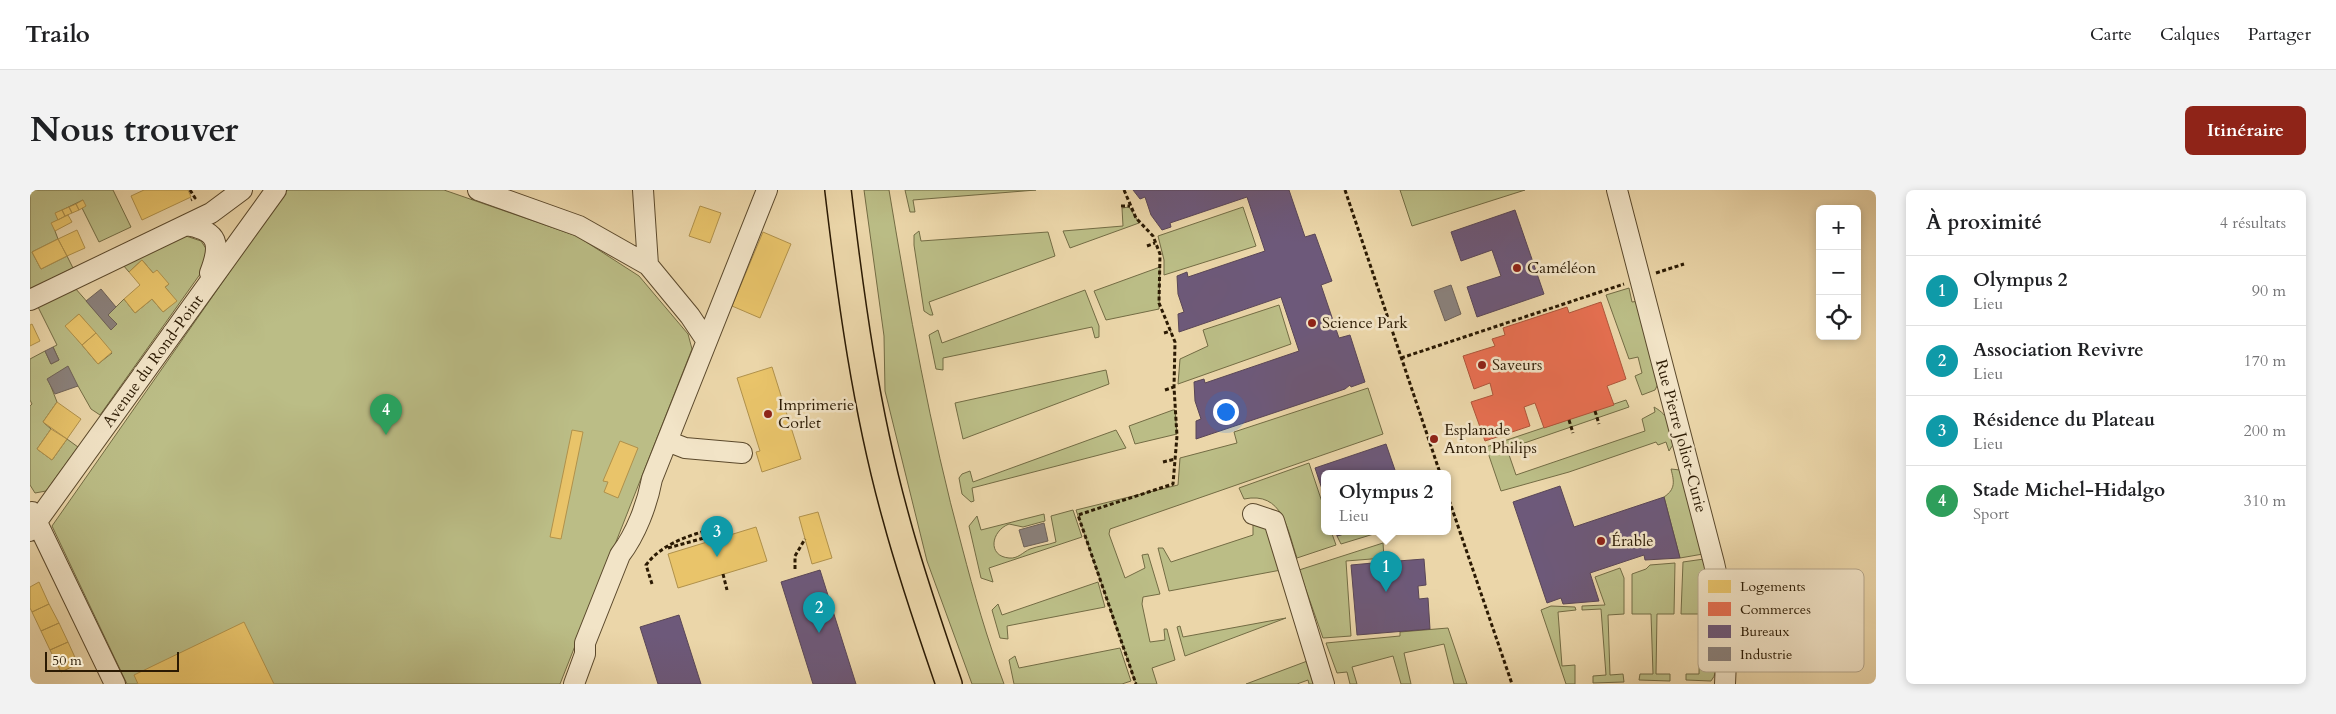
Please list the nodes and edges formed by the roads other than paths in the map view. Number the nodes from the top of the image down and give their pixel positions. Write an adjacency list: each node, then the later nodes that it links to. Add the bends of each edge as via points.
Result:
1 (242, 190): 8 (street, via 211,213)
2 (276, 190): 10 (street, Avenue du Rond-Point)
3 (478, 190): 9 (street, via 579,226)
4 (643, 190): 9 (street)
5 (767, 190): 12 (street)
6 (838, 190): 20 (main road, via 854,316 881,454 896,518)
7 (1617, 190): 17 (street, Rue Pierre Joliot-Curie)
8 (186, 225): 10 (street, via 207,230 213,236 217,254); 11 (street)
9 (648, 265): 12 (street)
10 (207, 285): 16 (street, Avenue du Rond-Point)
11 (30, 300)
12 (709, 334): 13 (street)
13 (667, 441): 14 (street, via 685,448); 19 (street, via 629,543 620,555 585,643 585,654)
14 (742, 453)
15 (1253, 514): 21 (street, via 1274,521)
16 (32, 520): 18 (street)
17 (1715, 569)
18 (115, 684)
19 (574, 684)
20 (950, 684)
21 (1324, 684)

